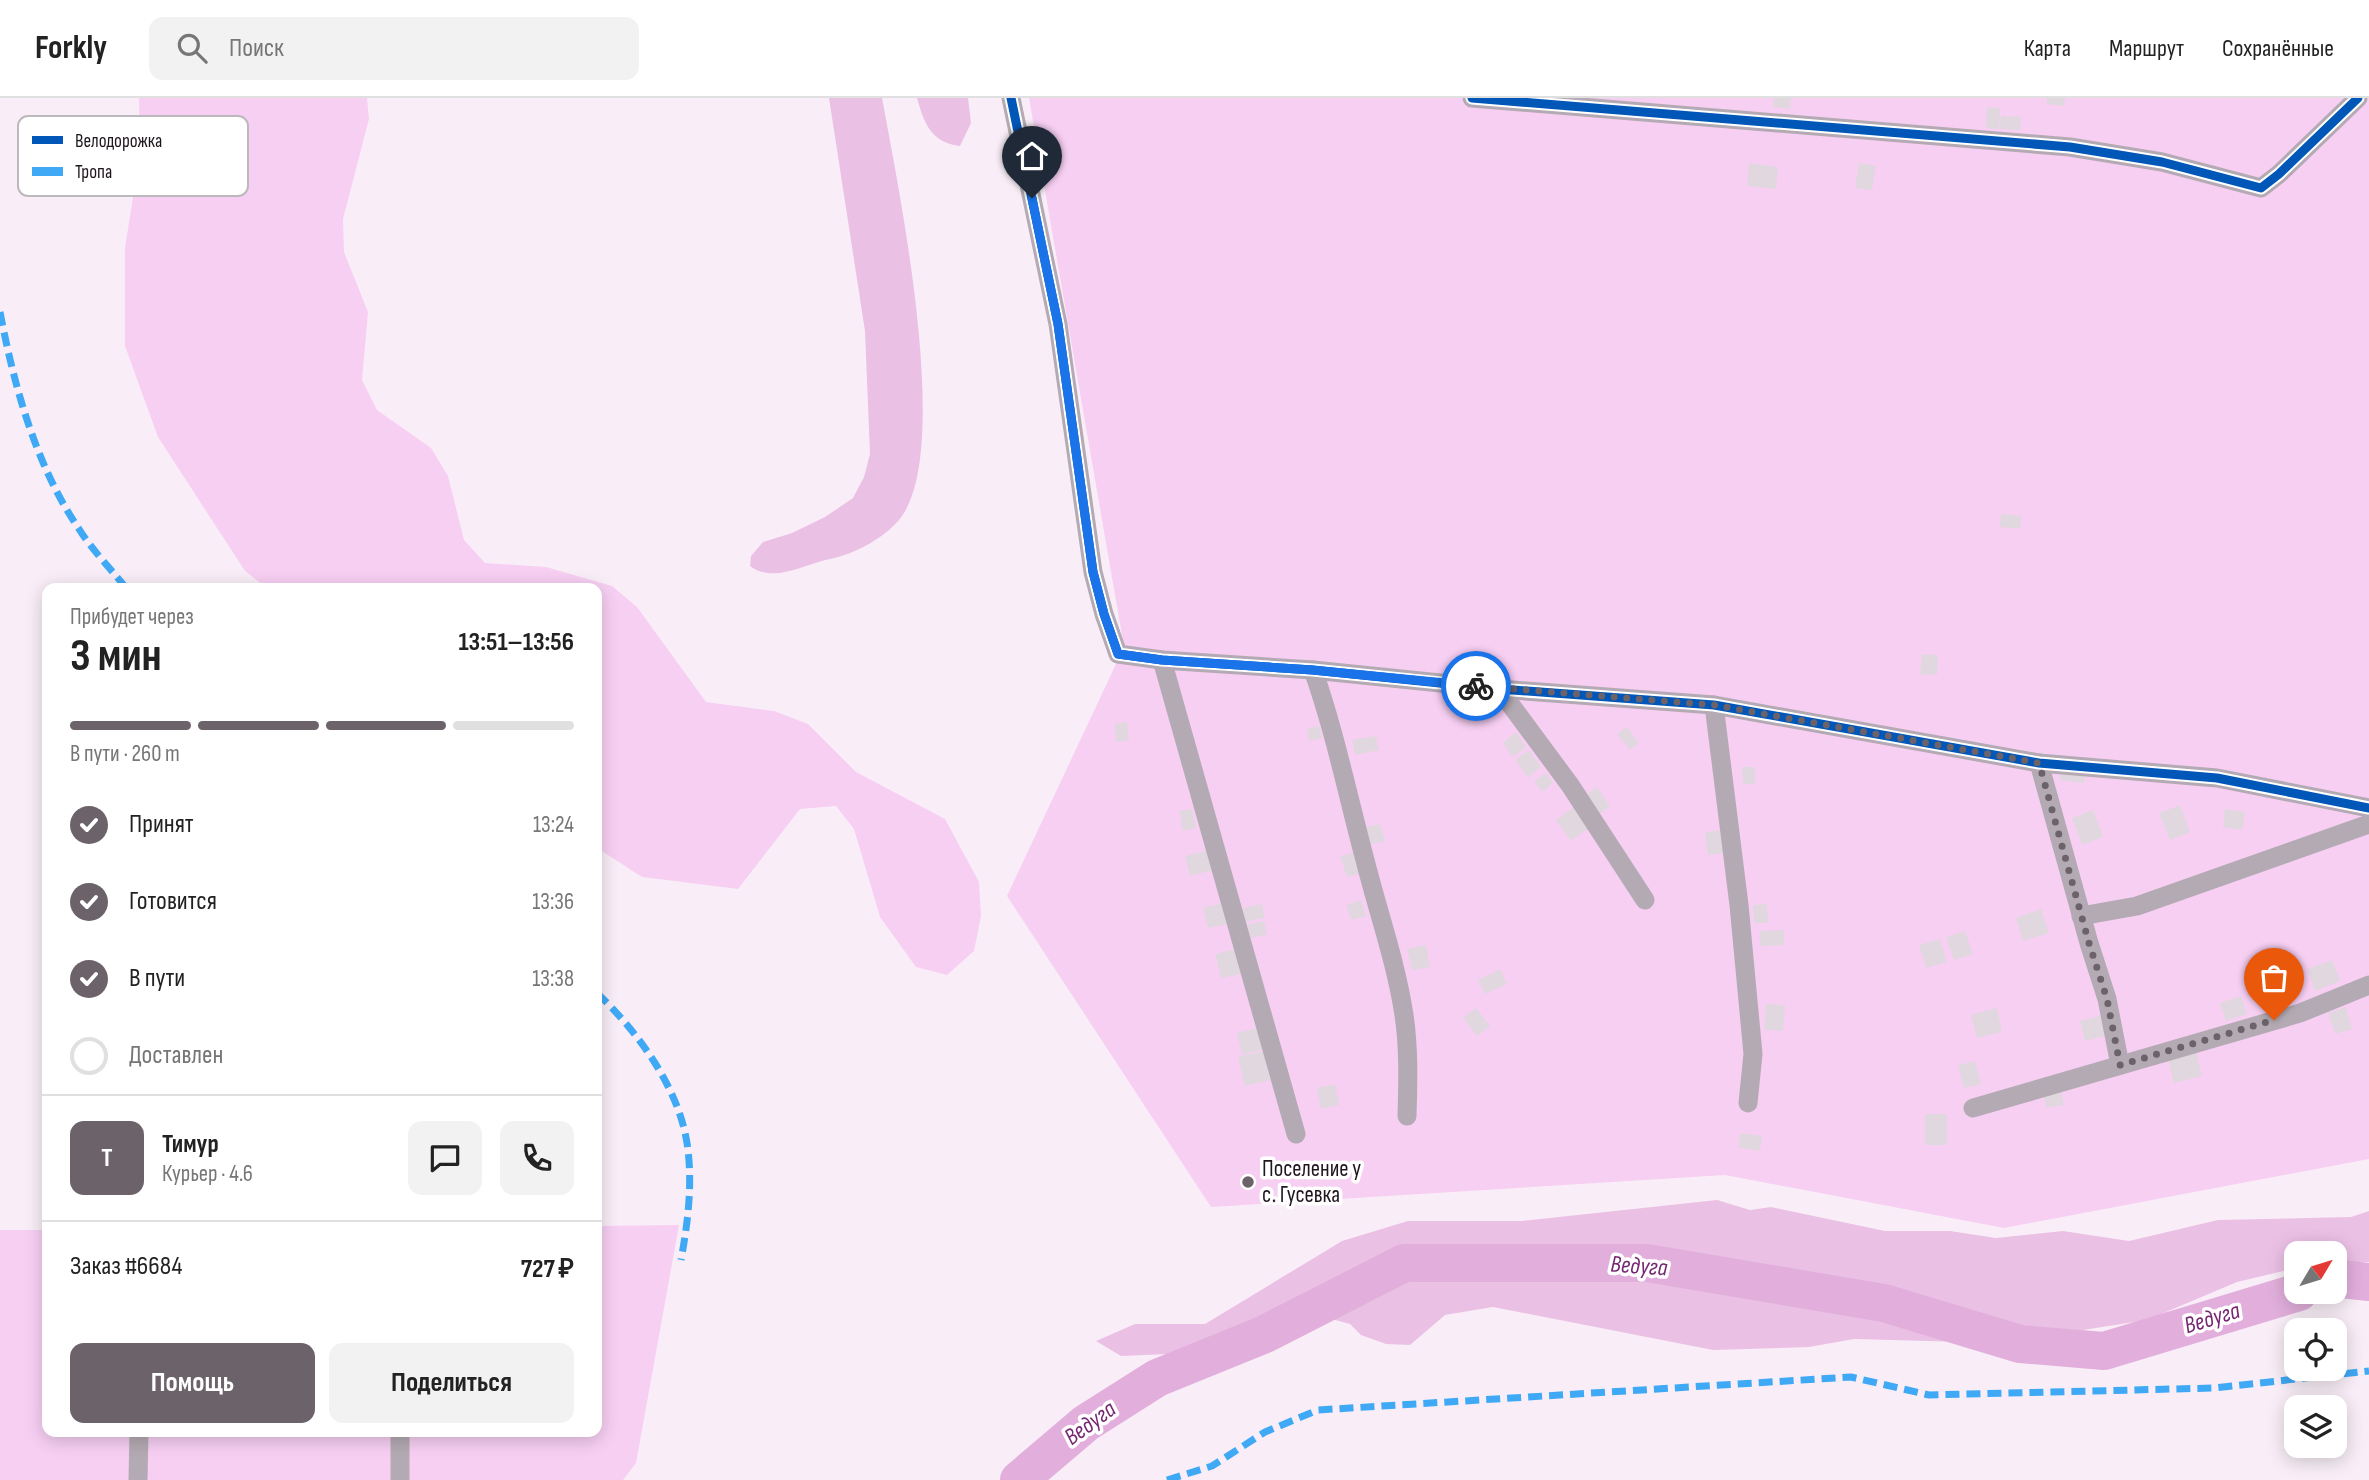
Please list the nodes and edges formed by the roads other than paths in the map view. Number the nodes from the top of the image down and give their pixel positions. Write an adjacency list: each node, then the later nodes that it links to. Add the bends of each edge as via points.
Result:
1 (1011, 98): 4 (street, via 1058,324 1093,572 1104,614 1118,654)
2 (1472, 98): 3 (street, via 2070,147 2162,162 2261,188)
3 (2358, 98)
4 (1162, 660): 5 (street); 18 (street)
5 (1312, 670): 6 (street); 17 (street, via 1327,712 1405,1016)
6 (1499, 689): 7 (street); 11 (street, via 1570,785)
7 (1714, 705): 8 (street); 15 (street, via 1753,1054)
8 (2039, 763): 9 (street, via 2217,778); 12 (street)
9 (2369, 808)
10 (2369, 824): 12 (street, via 2137,906)
11 (1645, 900)
12 (2081, 916): 14 (street, via 2107,999)
13 (2369, 985): 14 (street, via 2300,1013)
14 (2120, 1065): 16 (street)
15 (1748, 1103)
16 (1973, 1108)
17 (1407, 1116)
18 (1296, 1134)
19 (139, 1437): 21 (street)
20 (400, 1437): 22 (street)
21 (138, 1480)
22 (400, 1480)

